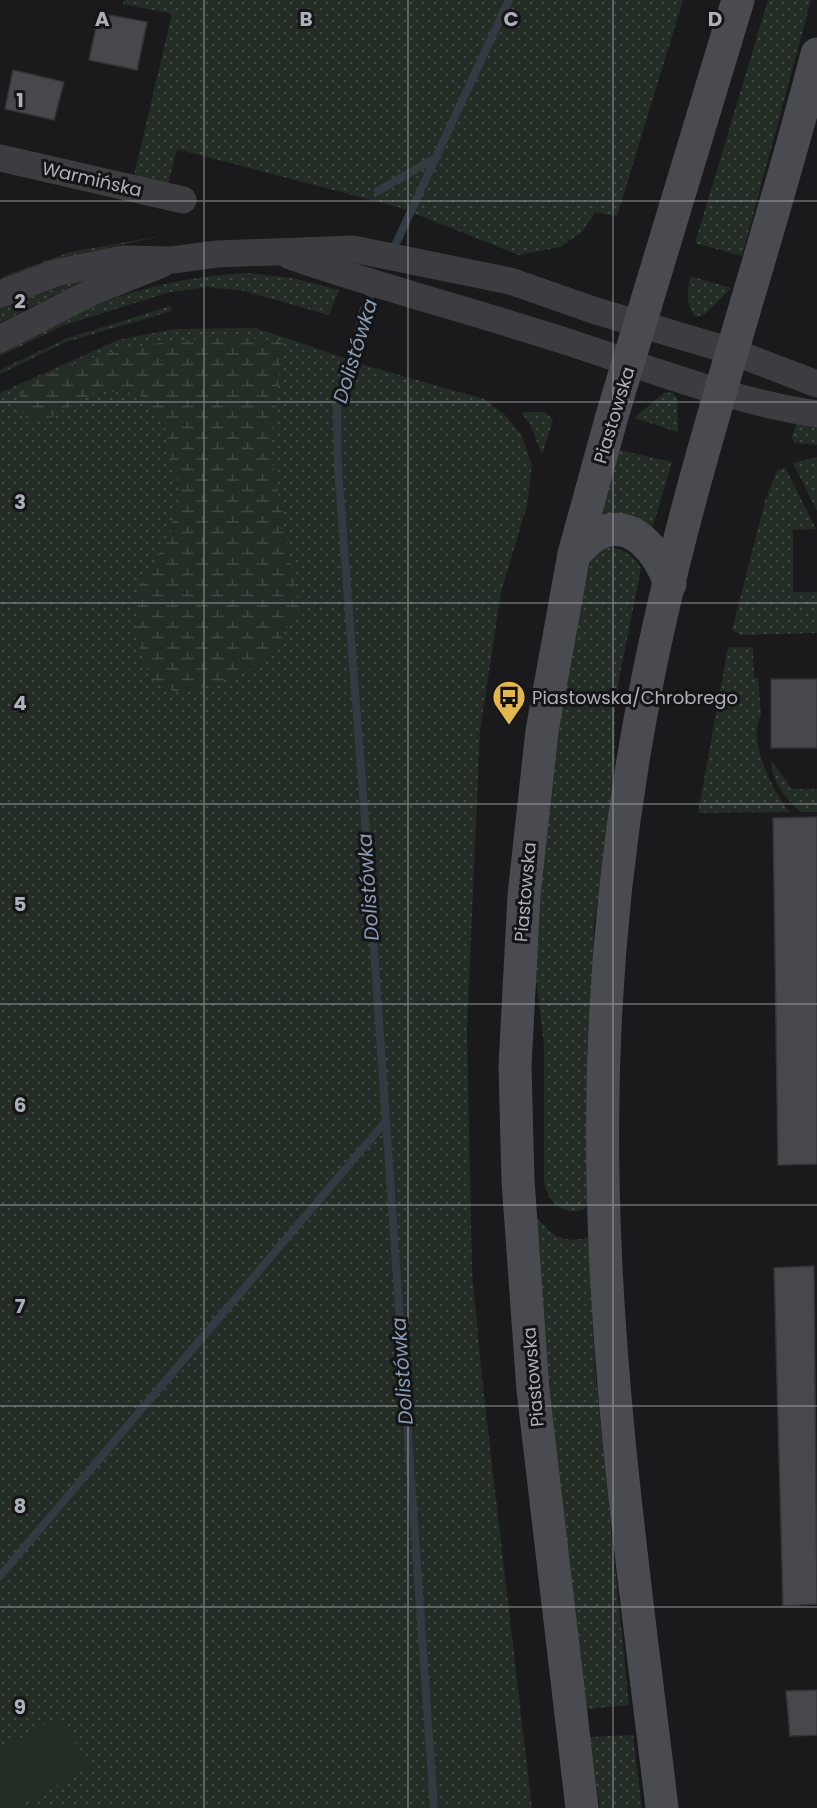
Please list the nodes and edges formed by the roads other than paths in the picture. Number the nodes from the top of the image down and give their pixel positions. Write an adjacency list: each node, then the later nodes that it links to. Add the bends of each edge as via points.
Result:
1 (738, 0): 8 (main road, Piastowska)
2 (817, 54): 10 (main road)
3 (0, 158): 4 (street, Warmińska)
4 (183, 200)
5 (281, 253): 6 (street, via 217,254); 8 (street, via 353,249 510,281); 11 (street)
6 (172, 260): 7 (street, via 123,259 91,264); 9 (street, via 92,292)
7 (0, 294)
8 (641, 323): 10 (street); 11 (main road, Piastowska)
9 (0, 339)
10 (732, 351): 12 (street); 13 (main road)
11 (630, 362): 13 (street); 15 (main road, Piastowska)
12 (817, 384)
13 (720, 394): 14 (street); 16 (main road)
14 (817, 414)
15 (574, 554): 16 (main road, via 596,535 615,530 636,535 650,545); 17 (main road, Piastowska, via 554,652 535,782 519,965 515,1066 518,1181 533,1390)
16 (670, 584): 18 (main road, via 640,719 623,835 606,994 602,1170 613,1368)
17 (582, 1808)
18 (662, 1808)

